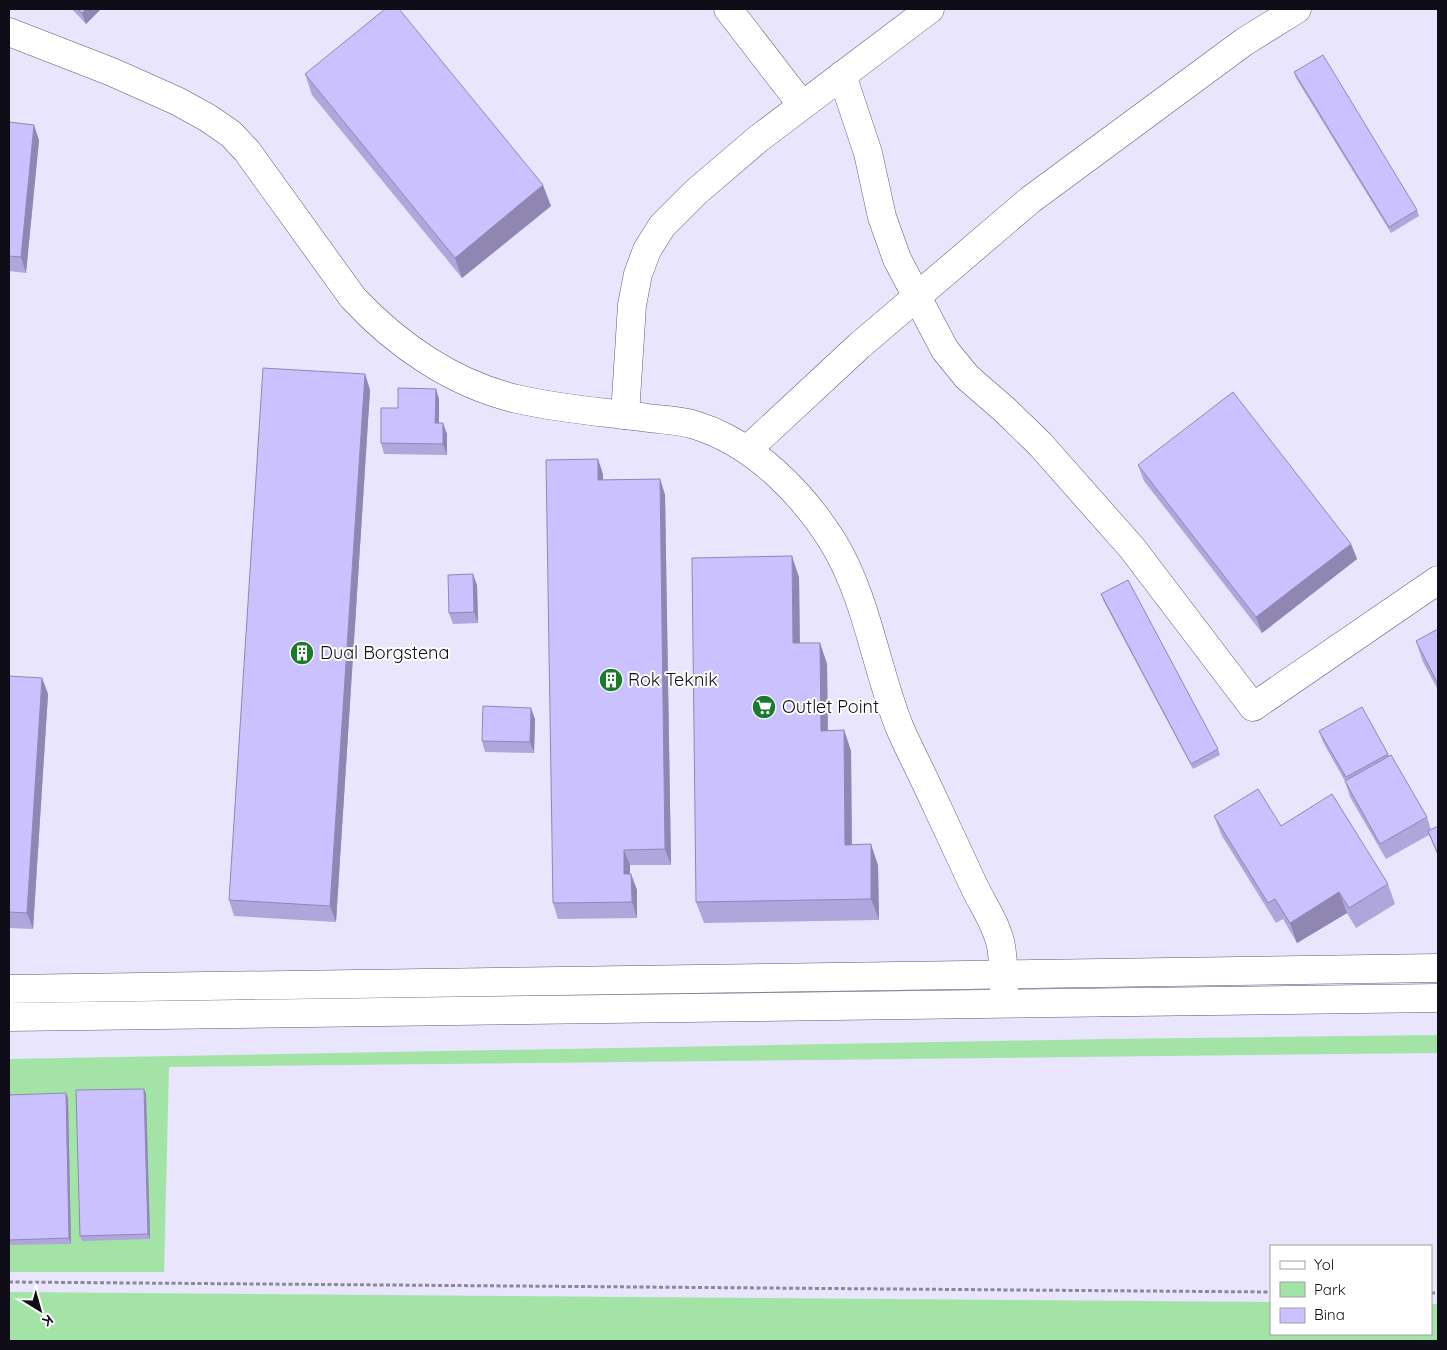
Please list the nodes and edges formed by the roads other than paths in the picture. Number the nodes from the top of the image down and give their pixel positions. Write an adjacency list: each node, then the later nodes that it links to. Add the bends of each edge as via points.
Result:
1 (728, 9): 6 (street)
2 (930, 9): 5 (street)
3 (1297, 9): 7 (street, via 1244,42 1030,200)
4 (9, 32): 8 (street, via 112,72 208,118 231,134 353,298 396,338 443,370 515,399)
5 (842, 75): 6 (street); 7 (street, via 868,153 882,218 897,258)
6 (802, 105): 8 (street, via 696,192 662,226 647,250 632,305)
7 (917, 296): 9 (street); 10 (street, via 946,350 967,377 1040,444 1132,548 1253,707)
8 (625, 415): 9 (street, via 693,424)
9 (747, 450): 12 (street, via 760,458 812,513 833,542 852,579 899,725 994,925 1001,945)
10 (1438, 580)
11 (1438, 968): 12 (street)
12 (1004, 975): 13 (street); 15 (street)
13 (9, 989)
14 (1438, 998): 15 (street)
15 (1004, 1003): 16 (street)
16 (9, 1017)

